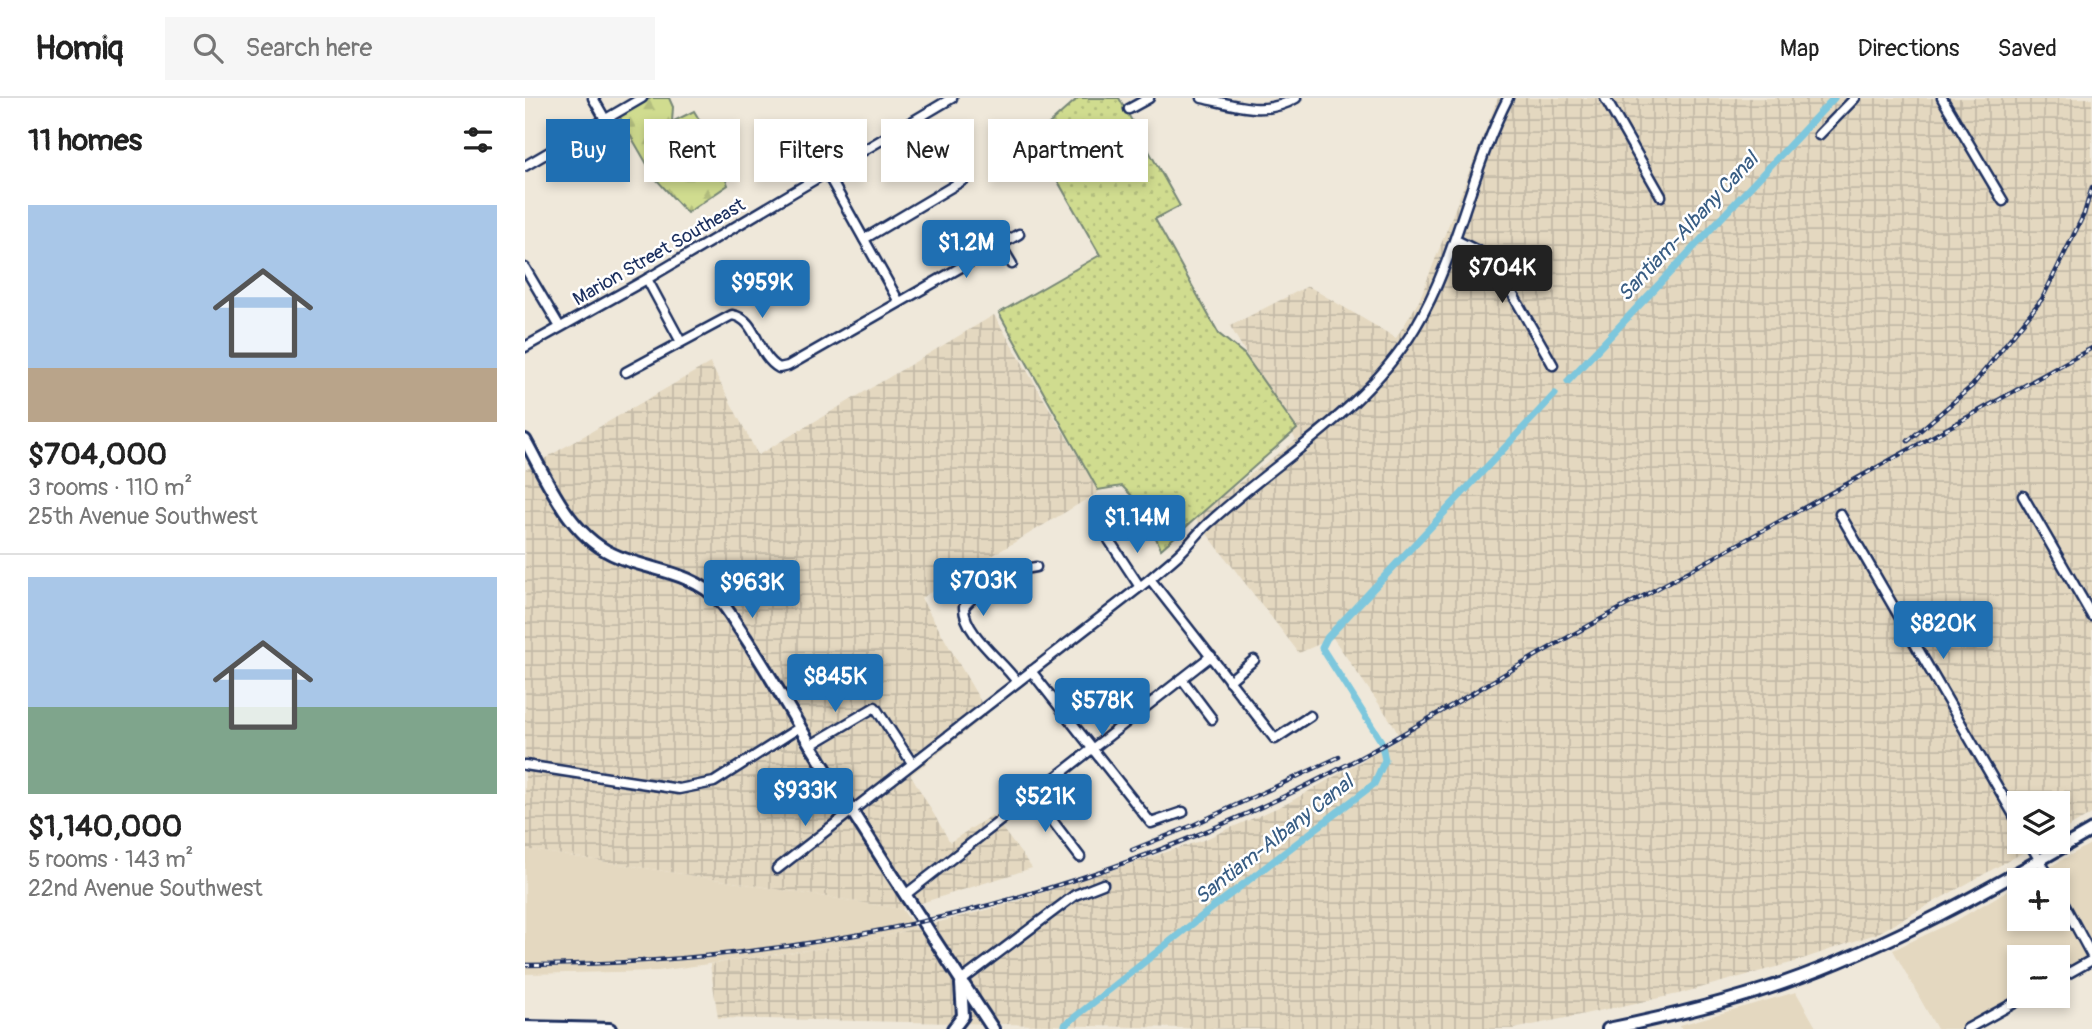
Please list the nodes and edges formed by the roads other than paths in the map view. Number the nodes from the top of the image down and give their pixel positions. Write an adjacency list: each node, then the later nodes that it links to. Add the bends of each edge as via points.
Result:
1 (593, 98): 12 (street)
2 (642, 98): 12 (street)
3 (953, 98): 14 (street, Marion Street Southeast)
4 (1149, 98): 11 (street)
5 (1202, 98): 6 (street, via 1257,110 1273,109)
6 (1296, 98)
7 (1507, 98): 24 (street)
8 (1605, 98): 20 (street)
9 (1855, 98): 13 (street)
10 (1942, 98): 21 (street)
11 (1129, 109)
12 (605, 119)
13 (1819, 135)
14 (867, 149)
15 (546, 154): 16 (street)
16 (525, 166)
17 (812, 182): 28 (street, Marion Street Southeast)
18 (832, 182): 23 (street)
19 (960, 182): 23 (street)
20 (1661, 197)
21 (2003, 201)
22 (1019, 234): 25 (street)
23 (865, 239): 29 (street)
24 (1456, 240): 33 (street, via 1482,253 1500,272); 40 (street, via 1414,330 1382,373 1351,407 1211,521)
25 (1000, 244): 26 (street); 29 (street)
26 (1013, 264)
27 (525, 268): 30 (street)
28 (646, 279): 30 (street, Marion Street Southeast); 31 (street)
29 (899, 302): 31 (street, via 779,369 768,362 741,317 732,315)
30 (560, 327): 32 (street, Marion Street Southeast)
31 (681, 342): 34 (street)
32 (525, 347)
33 (1553, 365)
34 (626, 372)
35 (525, 440): 51 (main road, via 568,515 596,544 619,557 701,584 721,601)
36 (2023, 496): 42 (street)
37 (1840, 513): 57 (street)
38 (1109, 540): 41 (street)
39 (1036, 567): 48 (street, via 1020,571 964,607 978,638)
40 (1150, 579): 41 (street); 43 (street)
41 (1140, 587): 45 (street)
42 (2092, 616)
43 (1211, 656): 46 (street); 47 (street)
44 (1254, 660): 47 (street)
45 (1031, 671): 48 (street); 53 (street)
46 (1182, 679): 50 (street); 53 (street)
47 (1229, 681): 49 (street, via 1275,739)
48 (1017, 682): 54 (street)
49 (1310, 716)
50 (1212, 719)
51 (800, 727): 52 (main road); 55 (street, via 714,782 679,789)
52 (811, 745): 54 (street, via 874,707); 58 (main road)
53 (1092, 748): 56 (street); 59 (street, via 1151,823)
54 (912, 763): 58 (street)
55 (525, 765)
56 (1032, 794): 62 (street); 67 (street)
57 (2007, 803)
58 (852, 809): 65 (street); 67 (main road)
59 (1183, 812)
60 (2092, 830): 63 (main road)
61 (2036, 854): 63 (street)
62 (1080, 857)
63 (2040, 861): 64 (street); 73 (main road, via 1923,924 1837,962)
64 (2044, 868)
65 (777, 869)
66 (1103, 884): 71 (street, via 1075,895)
67 (905, 895): 71 (main road)
68 (2070, 916): 69 (street)
69 (2092, 958): 70 (street)
70 (2070, 972)
71 (961, 981): 77 (main road, via 963,1016); 78 (main road)
72 (2007, 1007): 80 (street)
73 (1656, 1024): 79 (main road)
74 (525, 1027): 75 (main road)
75 (570, 1028): 76 (main road)
76 (610, 1029)
77 (953, 1029)
78 (993, 1029)
79 (1608, 1029)
80 (1967, 1029)

